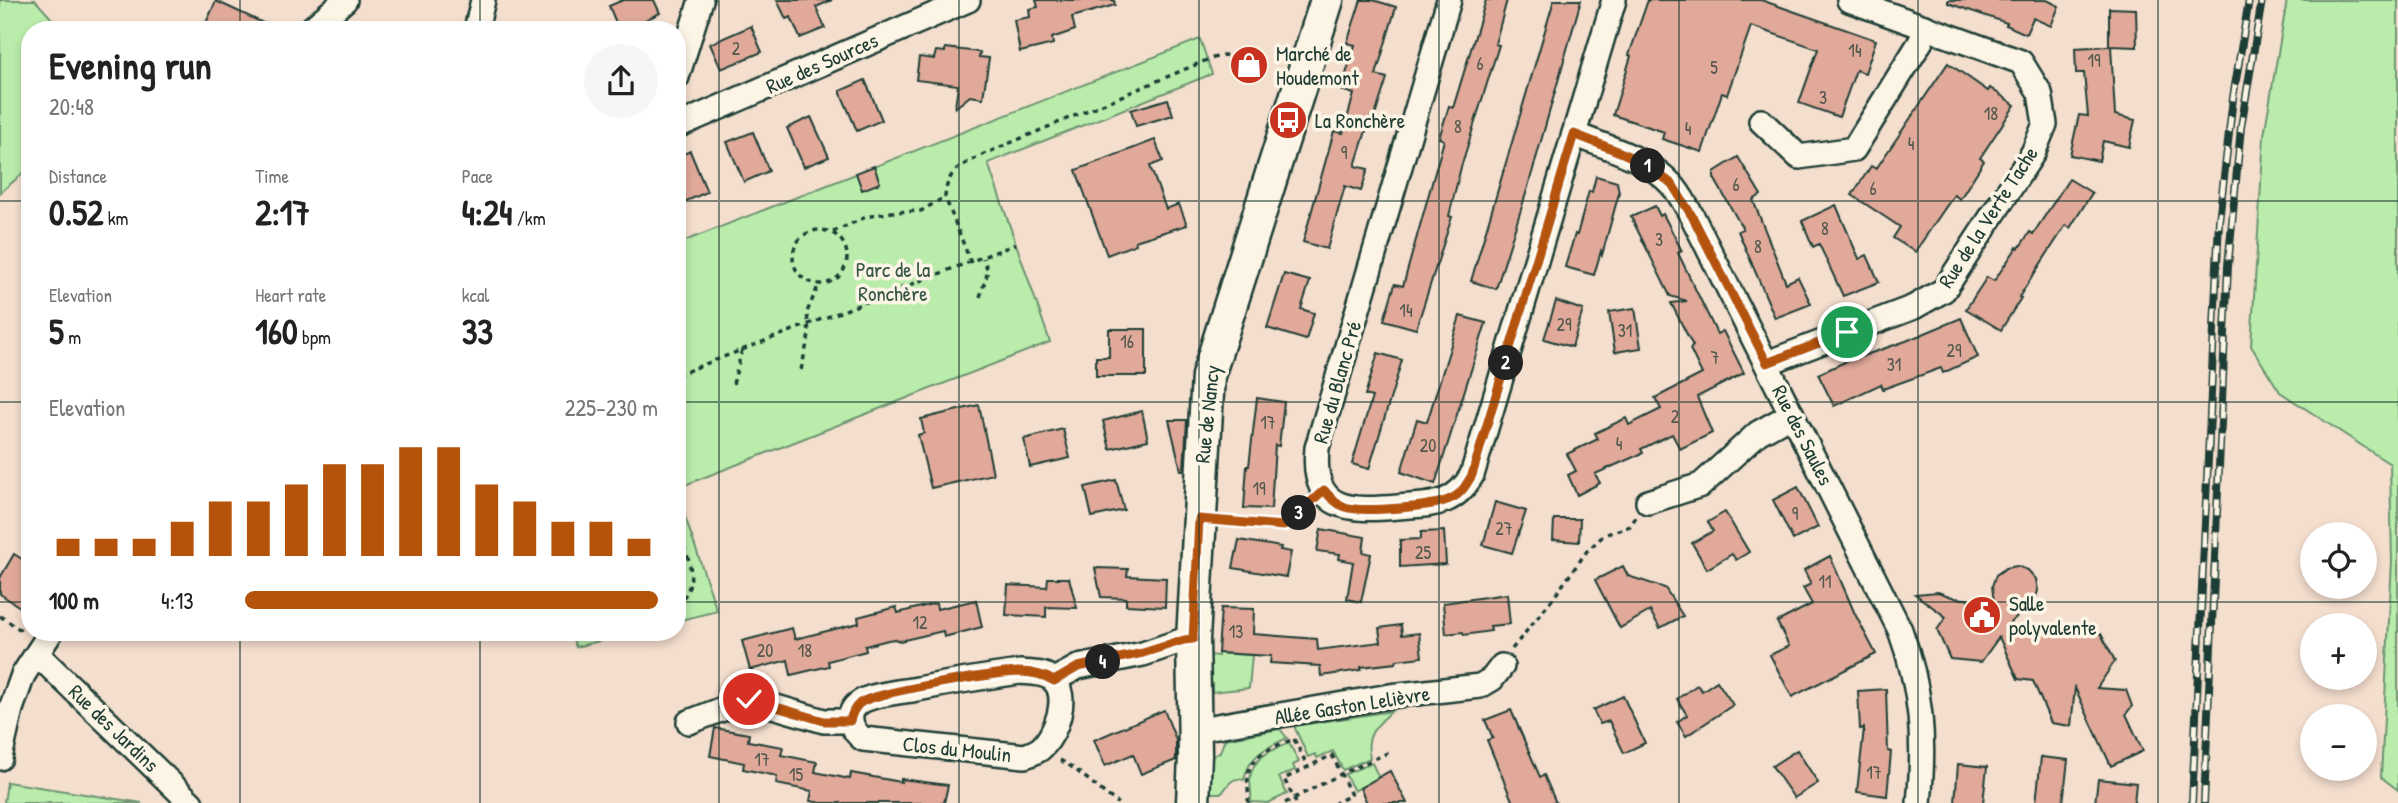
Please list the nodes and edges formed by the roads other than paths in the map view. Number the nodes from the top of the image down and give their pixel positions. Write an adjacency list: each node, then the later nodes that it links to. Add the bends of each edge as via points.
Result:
1 (345, 0): 9 (street)
2 (483, 0): 10 (street)
3 (701, 0): 12 (street)
4 (968, 0): 14 (street, Rue des Sources)
5 (1327, 0): 19 (street, Rue de Nancy, via 1208,376)
6 (1449, 0): 15 (street, Rue du Blanc Pré, via 1317,448 1315,465 1334,502 1357,510 1436,504 1464,490)
7 (1614, 0): 15 (street)
8 (1849, 0): 11 (street, Rue de la Verte Tache)
9 (320, 21)
10 (478, 21)
11 (1925, 27): 13 (street, via 1921,41 1854,149 1799,158); 16 (street, Rue de la Verte Tache, via 2021,62 2040,93 2045,124 2033,153 1944,290 1914,307)
12 (686, 48)
13 (1761, 121)
14 (686, 123)
15 (1574, 134): 16 (street, Rue des Saules, via 1646,164 1672,184)
16 (1767, 363): 17 (street, Rue des Saules)
17 (1792, 414): 18 (street, via 1758,433 1701,485); 29 (street, Rue des Saules, via 1909,654 1923,740)
18 (1648, 502)
19 (1193, 639): 22 (street, via 1078,667); 25 (street, Rue de Nancy)
20 (40, 641): 26 (street, via 11,709); 27 (street, Rue des Jardins)
21 (1502, 666): 25 (street, Allée Gaston Lelièvre, via 1480,686 1390,696)
22 (1054, 681): 23 (street, via 1044,674 1020,672 890,694 863,701); 23 (street, Clos du Moulin, via 1061,692 1051,736 1040,749 1025,756 863,739 853,732)
23 (850, 721): 24 (street, via 824,721 749,699)
24 (689, 722)
25 (1194, 730): 28 (street, Rue de Nancy)
26 (0, 758)
27 (191, 803)
28 (1193, 803)
29 (1919, 803)

